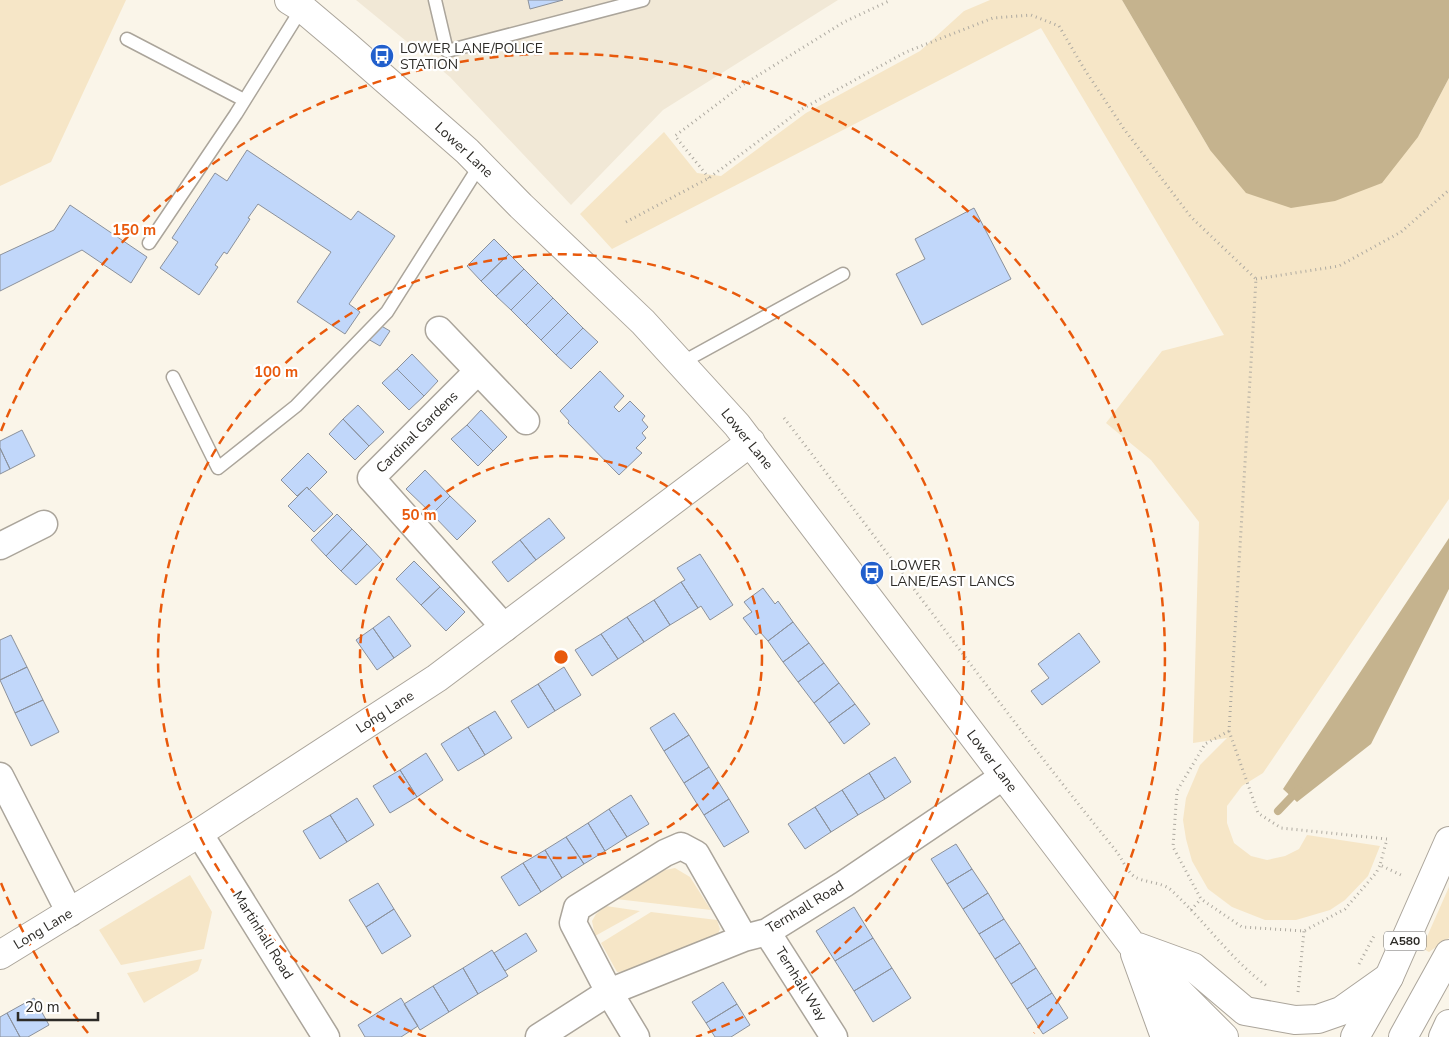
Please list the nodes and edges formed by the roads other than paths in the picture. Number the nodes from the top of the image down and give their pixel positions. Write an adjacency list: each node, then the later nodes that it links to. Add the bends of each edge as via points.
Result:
1 (435, 0): 2 (lane, via 447,51)
2 (643, 0)
3 (296, 4): 5 (lane); 6 (main road, Lower Lane)
4 (127, 39): 5 (lane)
5 (244, 100): 7 (lane)
6 (480, 164): 10 (main road, Lower Lane); 12 (lane, via 387,312 296,406 218,468)
7 (149, 243)
8 (843, 274): 10 (lane)
9 (439, 330): 11 (street)
10 (681, 363): 14 (main road, Lower Lane)
11 (478, 371): 13 (street); 17 (street, Cardinal Gardens, via 371,478)
12 (173, 377)
13 (526, 421)
14 (750, 442): 17 (main road, Long Lane); 19 (main road, Lower Lane)
15 (44, 524): 16 (street)
16 (0, 546)
17 (505, 628): 20 (main road, Long Lane, via 437,678)
18 (0, 776): 22 (street)
19 (1004, 776): 23 (street, Ternhall Road, via 844,884); 24 (main road, Lower Lane)
20 (199, 833): 22 (main road, Long Lane); 30 (street, Martinhall Road)
21 (1449, 841): 27 (main road, A580)
22 (70, 913): 26 (main road, Long Lane)
23 (756, 935): 28 (street, Ternhall Road); 28 (street, Ternhall Way, via 696,854 681,846 577,908 573,923); 33 (street, Ternhall Way)
24 (1132, 945): 27 (main road, via 1193,967 1245,1011 1295,1020 1318,1019 1341,1011); 34 (main road, Lower Lane); 35 (main road); 36 (main road, Lower Lane)
25 (1449, 954): 38 (main road)
26 (0, 955)
27 (1389, 977): 37 (main road, A580)
28 (609, 992): 31 (street, Ternhall Road); 32 (street)
29 (1449, 1024): 39 (main road)
30 (326, 1037)
31 (539, 1037)
32 (636, 1037)
33 (834, 1037)
34 (1165, 1037)
35 (1194, 1037)
36 (1224, 1037)
37 (1355, 1037)
38 (1402, 1037)
39 (1443, 1037)

